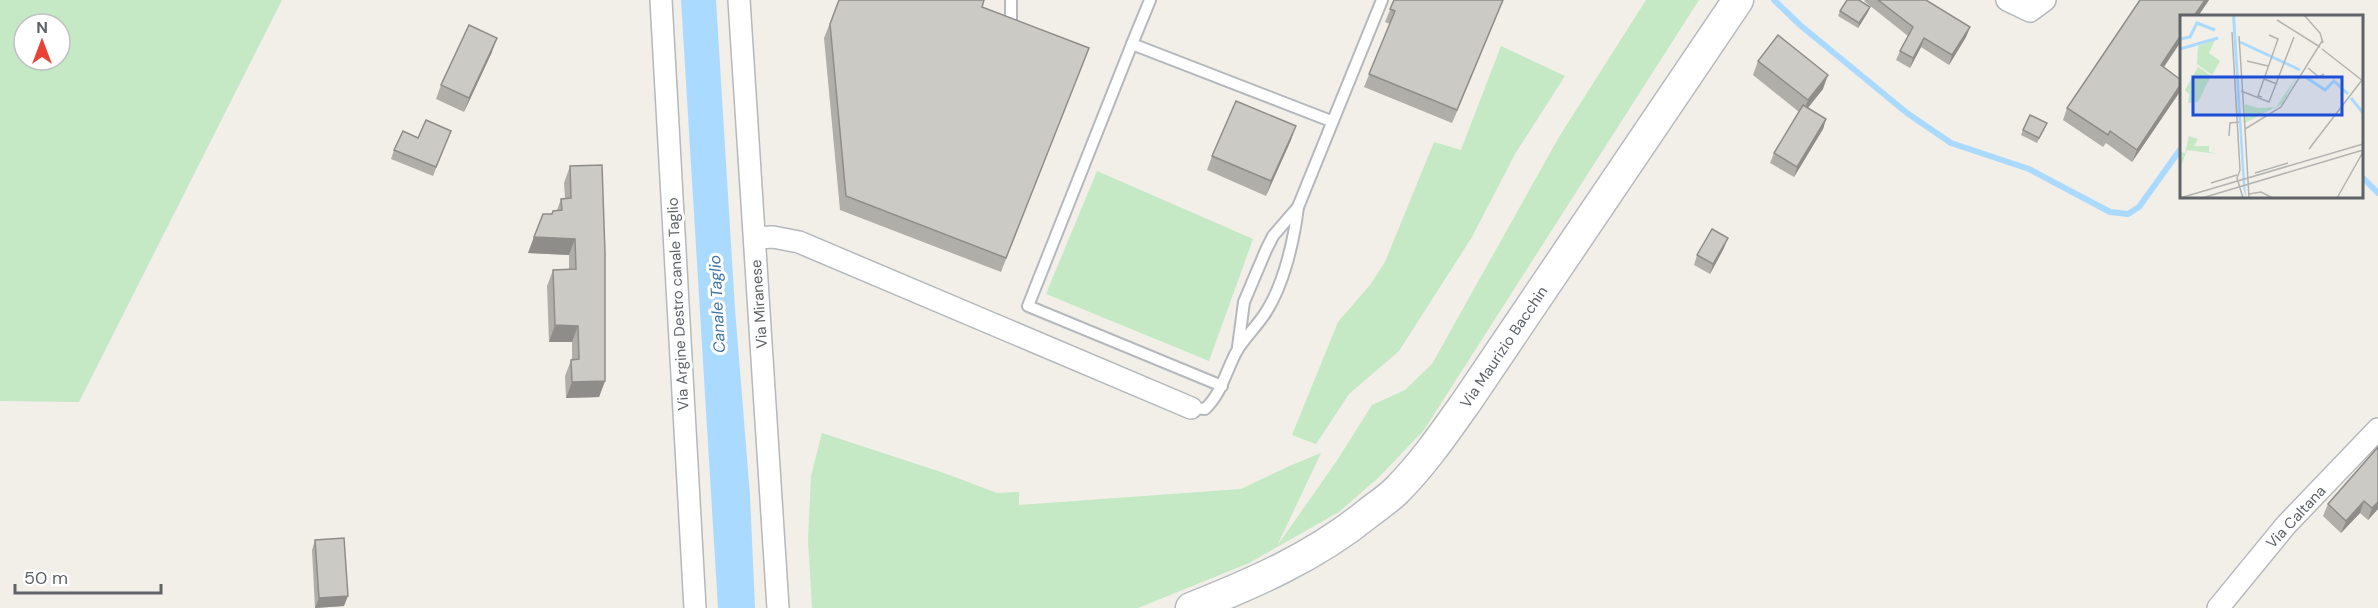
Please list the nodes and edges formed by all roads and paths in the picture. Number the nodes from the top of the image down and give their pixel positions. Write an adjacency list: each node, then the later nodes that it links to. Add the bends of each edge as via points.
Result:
1 (661, 0): 18 (street, Via Argine Destro canale Taglio)
2 (739, 0): 13 (street, Via Miranese)
3 (1011, 0): 9 (lane)
4 (1150, 0): 10 (lane)
5 (1382, 0): 11 (lane)
6 (1738, 0): 20 (main road, Via Maurizio Bacchin, via 1467,401 1395,492 1346,531 1302,559)
7 (2007, 0): 8 (street, via 2030,11)
8 (2045, 0)
9 (1011, 20)
10 (1132, 44): 11 (lane); 15 (lane, via 1028,306)
11 (1331, 121): 12 (lane)
12 (1298, 207): 14 (lane, via 1288,261 1268,310); 14 (lane, via 1273,236 1257,271 1244,302)
13 (755, 238): 16 (street, via 799,242); 19 (street, Via Miranese)
14 (1238, 350): 15 (lane)
15 (1222, 386): 16 (lane, via 1205,409)
16 (1191, 408)
17 (2378, 429): 21 (street, Via Caltana, via 2286,525)
18 (695, 608)
19 (778, 608)
20 (1191, 608)
21 (2218, 608)

